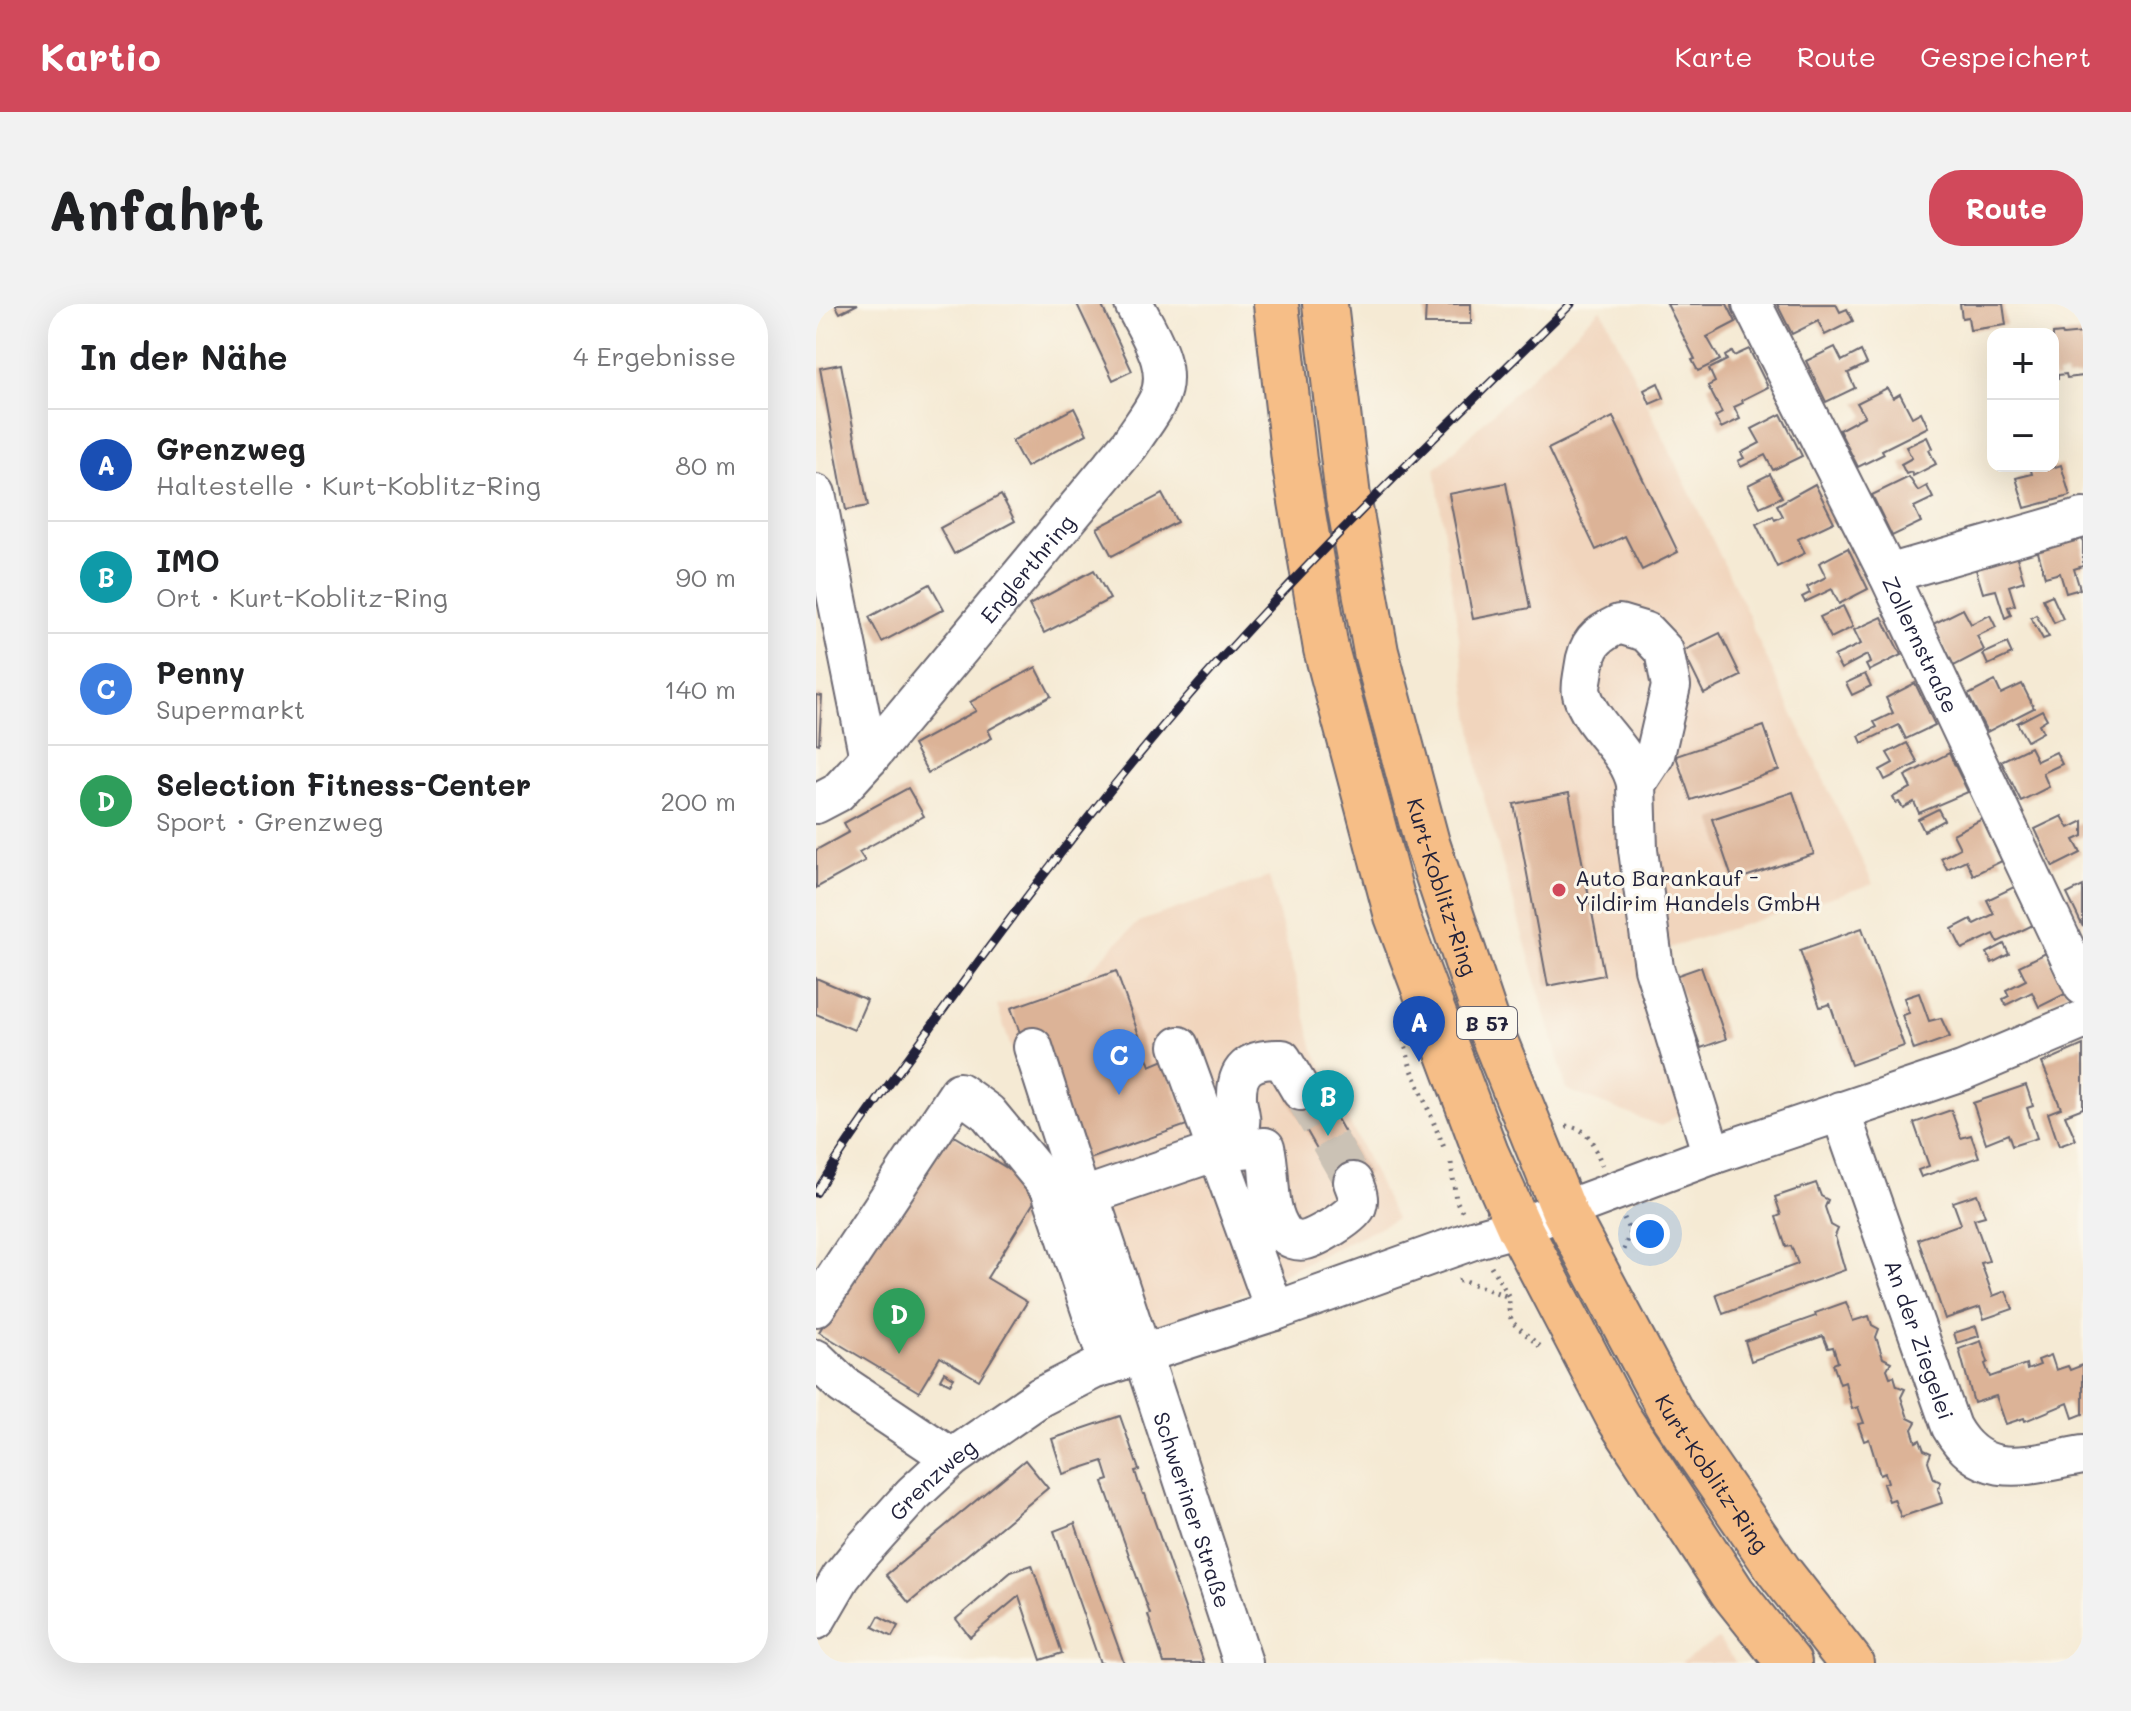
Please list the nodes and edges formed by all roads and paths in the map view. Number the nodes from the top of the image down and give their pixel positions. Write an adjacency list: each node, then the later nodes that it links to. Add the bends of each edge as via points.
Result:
1 (1134, 304): 8 (street, Englerthring, via 1165,378 1158,399 1130,444)
2 (1276, 304): 23 (main road, B 57, via 1294,460 1326,649 1367,810 1397,916)
3 (1325, 304): 22 (main road, Kurt-Koblitz-Ring / B 57, via 1348,497 1376,652 1427,843 1485,1016)
4 (1752, 304): 7 (street, Zollernstraße)
5 (816, 494): 8 (street)
6 (2083, 518): 7 (street)
7 (1888, 574): 11 (street, Zollernstraße)
8 (869, 758): 10 (street, Englerthring, via 837,793)
9 (1636, 784): 18 (street, via 1638,850 1654,968)
10 (816, 804)
11 (2083, 986)
12 (2083, 1020): 16 (street, via 1962,1071)
13 (1179, 1046): 17 (street)
14 (1033, 1047): 21 (street, via 1078,1187)
15 (1301, 1091): 17 (street, via 1282,1059 1262,1058 1246,1067 1236,1096 1239,1128)
16 (1840, 1111): 18 (street); 29 (street, An der Ziegelei, via 1951,1427 1963,1447 1979,1459 2011,1466)
17 (1217, 1151): 20 (street, via 1265,1147 1275,1212 1282,1231 1298,1241 1309,1240 1353,1213 1358,1205); 21 (street); 26 (street)
18 (1712, 1155): 22 (street)
19 (1452, 1167): 24 (path, via 1456,1200)
20 (1353, 1182)
21 (1089, 1195): 28 (street)
22 (1564, 1211): 23 (street, Grenzweg); 35 (main road, Kurt-Koblitz-Ring / B 57, via 1673,1416 1779,1571)
23 (1519, 1227): 24 (street, Grenzweg); 34 (main road, B 57, via 1618,1417 1733,1593)
24 (1476, 1239): 26 (street, Grenzweg)
25 (816, 1307): 28 (street, via 959,1092 988,1113 1050,1188)
26 (1275, 1311): 28 (street, Grenzweg)
27 (816, 1359): 30 (street, via 843,1385)
28 (1126, 1360): 30 (street, Grenzweg, via 1040,1397); 33 (street, Schweriner Straße, via 1170,1443)
29 (2083, 1455)
30 (952, 1458): 31 (street, Grenzweg)
31 (828, 1570): 32 (street, Grenzweg)
32 (816, 1620)
33 (1243, 1663)
34 (1789, 1663)
35 (1851, 1663)

